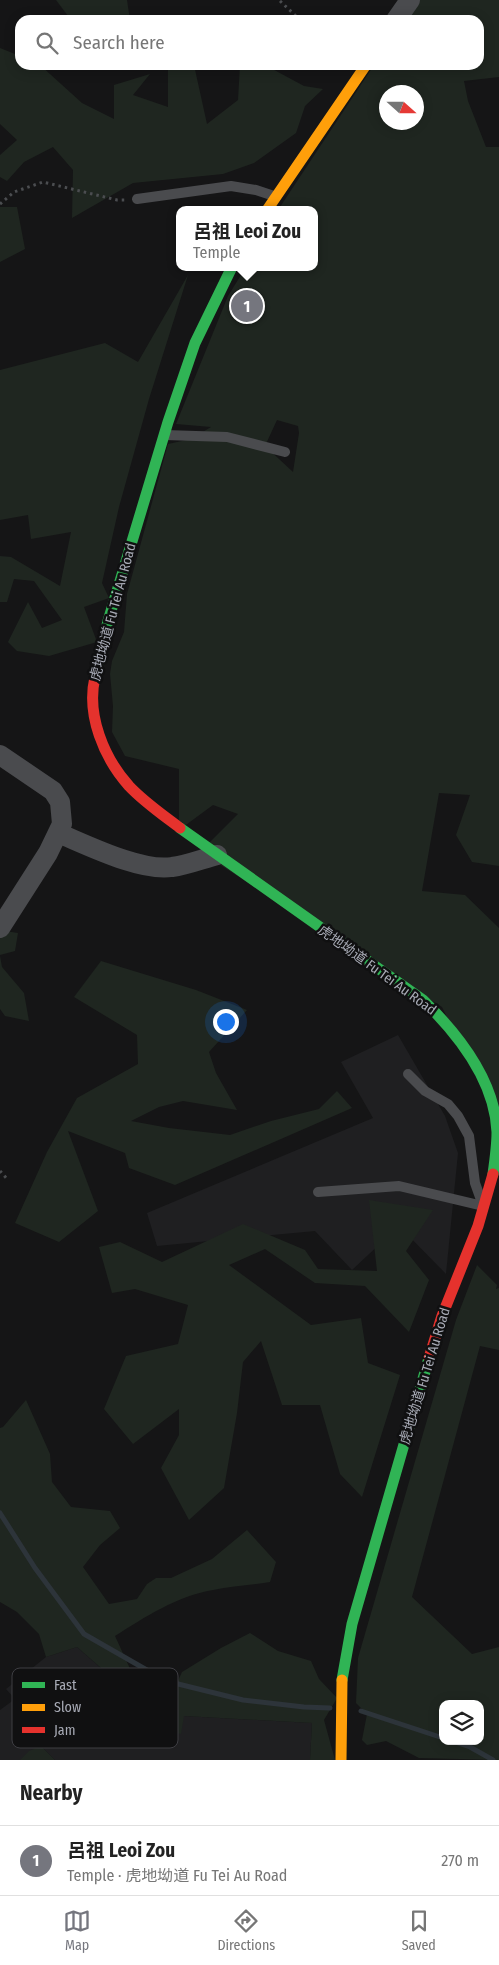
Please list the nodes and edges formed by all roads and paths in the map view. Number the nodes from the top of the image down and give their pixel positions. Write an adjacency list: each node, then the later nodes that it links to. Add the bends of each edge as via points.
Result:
1 (410, 0): 4 (street)
2 (280, 1): 3 (path)
3 (295, 15)
4 (400, 15)
5 (363, 70): 6 (street)
6 (275, 197): 7 (lane, via 231,186); 9 (street)
7 (137, 199): 8 (path, via 117,200 43,182 14,192)
8 (0, 204)
9 (269, 206)
10 (230, 271): 11 (street, 虎地坳道 Fu Tei Au Road, via 196,343)
11 (164, 435): 12 (lane, via 227,437); 15 (street, 虎地坳道 Fu Tei Au Road, via 96,668 94,718 104,748 130,787)
12 (285, 452)
13 (0, 755): 14 (street, via 53,791 60,802 62,824)
14 (58, 833): 15 (street, via 153,867 172,868); 16 (street)
15 (217, 855): 21 (street, 虎地坳道 Fu Tei Au Road, via 423,1000 450,1028 483,1080 498,1132)
16 (0, 928)
17 (408, 1074): 21 (lane, via 425,1091 448,1104 458,1116 469,1136 478,1194)
18 (0, 1171): 19 (path)
19 (8, 1180)
20 (318, 1192): 21 (lane, via 399,1186)
21 (486, 1207): 22 (street, 虎地坳道 Fu Tei Au Road, via 442,1315 349,1637 342,1685)
22 (341, 1760)

